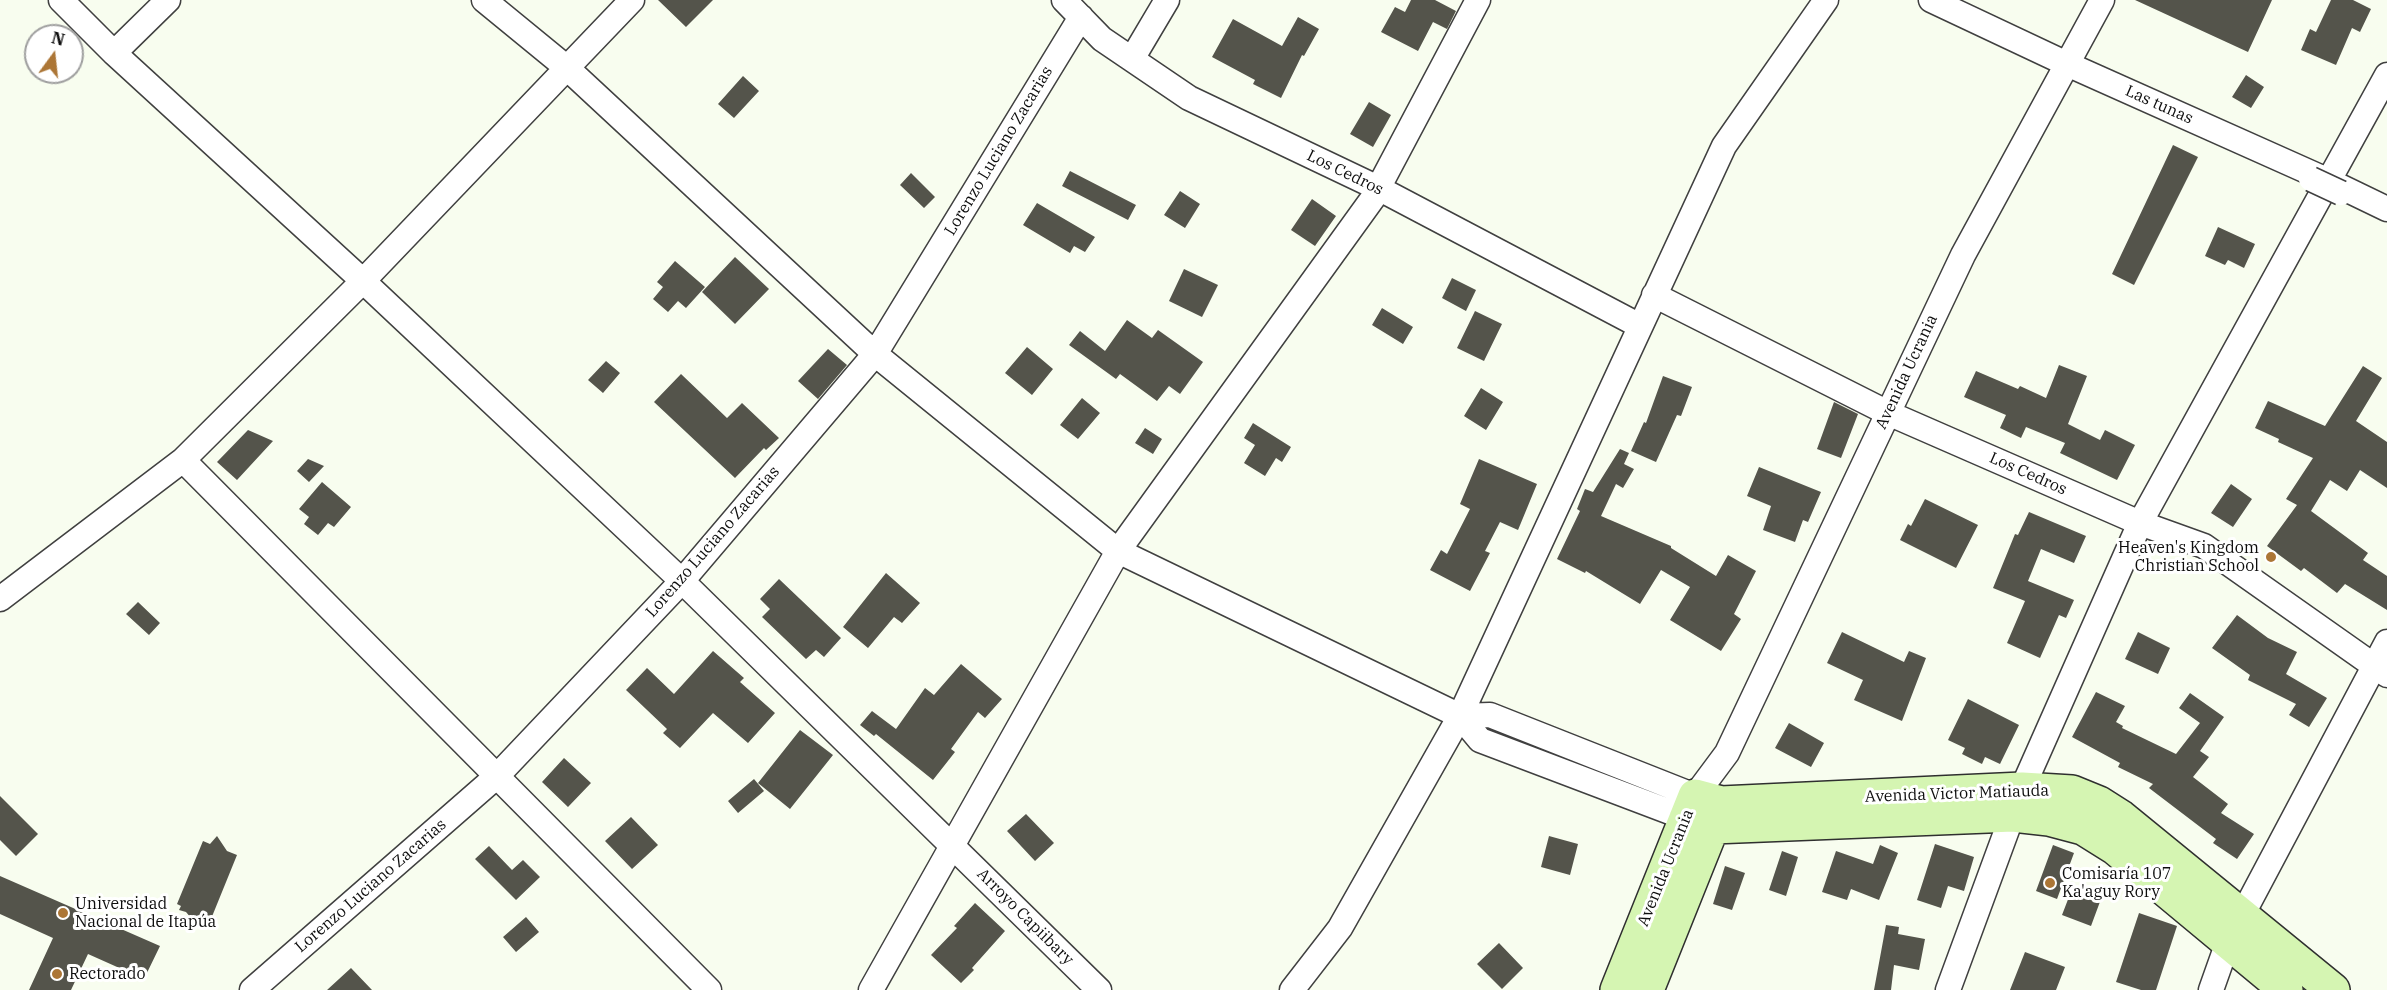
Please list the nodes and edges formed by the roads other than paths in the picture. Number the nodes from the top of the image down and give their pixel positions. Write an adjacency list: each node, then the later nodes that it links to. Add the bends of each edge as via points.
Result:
1 (61, 0): 11 (street, Arroyo Capiibary)
2 (168, 0): 11 (street)
3 (484, 0): 14 (street)
4 (632, 0): 14 (street)
5 (1167, 0): 12 (street)
6 (1478, 0): 17 (street)
7 (1826, 0): 20 (street, via 1724,146)
8 (1931, 0): 13 (street, Las tunas)
9 (2102, 0): 13 (street, Avenida Ucrania)
10 (1073, 8): 12 (street, Los Cedros, via 1102,39); 22 (street, Lorenzo Luciano Zacarias)
11 (114, 53): 19 (street, Arroyo Capiibary)
12 (1132, 59): 17 (street, Los Cedros, via 1189,98)
13 (2067, 64): 16 (street, Las tunas); 23 (street, Avenida Ucrania, via 1963,255)
14 (567, 68): 19 (street); 22 (street)
15 (2387, 75): 16 (street)
16 (2327, 184): 18 (street, Las tunas); 25 (street)
17 (1378, 188): 21 (street, Los Cedros); 26 (street)
18 (2387, 209)
19 (363, 281): 24 (street); 27 (street, Arroyo Capiibary)
20 (1654, 295): 21 (street); 23 (street, Los Cedros)
21 (1640, 326): 31 (street)
22 (875, 354): 26 (street); 27 (street, Lorenzo Luciano Zacarias)
23 (1888, 413): 25 (street, Los Cedros); 34 (street, Avenida Ucrania, via 1727,753)
24 (183, 460): 28 (street); 32 (street)
25 (2140, 524): 30 (street, Los Cedros, via 2204,546); 33 (street)
26 (1118, 551): 31 (street); 35 (street)
27 (682, 581): 32 (street, Lorenzo Luciano Zacarias); 35 (street, Arroyo Capiibary)
28 (0, 599)
29 (2387, 642): 30 (street)
30 (2381, 670): 36 (street)
31 (1460, 716): 34 (street, via 1480,740); 41 (street, via 1340,928)
32 (497, 776): 37 (street, Lorenzo Luciano Zacarias); 38 (street)
33 (2017, 802): 34 (main road, Avenida Victor Matiauda); 36 (main road, Avenida Victor Matiauda, via 2049,819 2083,828); 44 (street)
34 (1704, 811): 42 (main road, Avenida Ucrania); 43 (main road, Avenida Ucrania)
35 (952, 845): 39 (street); 40 (street, Arroyo Capiibary)
36 (2234, 929): 45 (street); 46 (main road, Avenida Victor Matiauda); 47 (main road, Avenida Victor Matiauda)
37 (252, 990)
38 (709, 990)
39 (871, 990)
40 (1099, 990)
41 (1292, 990)
42 (1617, 990)
43 (1647, 990)
44 (1948, 990)
45 (2211, 990)
46 (2286, 990)
47 (2333, 990)

